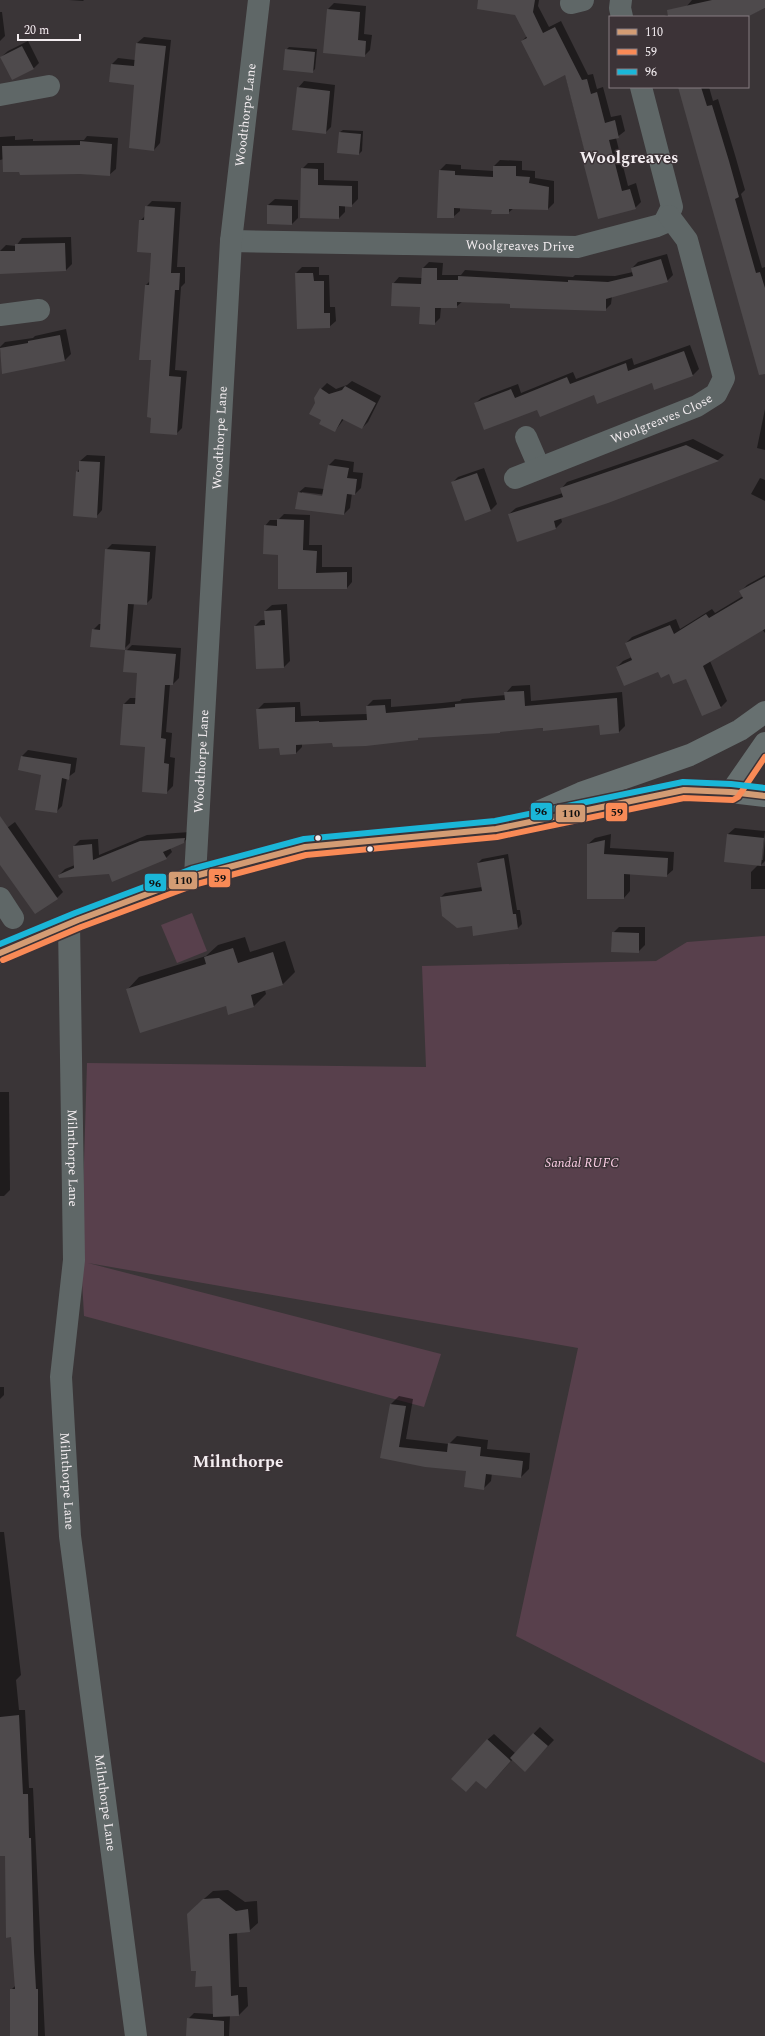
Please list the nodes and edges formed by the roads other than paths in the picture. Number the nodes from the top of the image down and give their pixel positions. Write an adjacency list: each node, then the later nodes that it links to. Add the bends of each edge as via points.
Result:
1 (259, 0): 8 (street, Woodthorpe Lane)
2 (621, 0): 3 (street)
3 (622, 16)
4 (49, 86): 6 (street)
5 (641, 88): 7 (street, via 670,196 672,207)
6 (0, 95)
7 (669, 216): 8 (street, Woolgreaves Drive, via 657,226 577,247); 12 (street, Woolgreaves Close, via 687,240 724,378 716,394 697,406)
8 (231, 242): 19 (street, Woodthorpe Lane)
9 (40, 310): 10 (street)
10 (0, 316)
11 (526, 437): 12 (street)
12 (539, 467): 13 (street, Woolgreaves Close)
13 (515, 478)
14 (765, 712): 18 (main road, via 740,730 690,755 581,794)
15 (765, 743): 16 (main road)
16 (731, 792): 17 (main road); 18 (main road, via 684,790)
17 (765, 796)
18 (496, 829): 19 (main road, via 305,847)
19 (195, 876): 22 (main road)
20 (0, 898): 21 (street)
21 (13, 918)
22 (68, 924): 23 (main road); 24 (street, Milnthorpe Lane, via 74,1260 61,1377 70,1536)
23 (0, 953)
24 (136, 2036)

